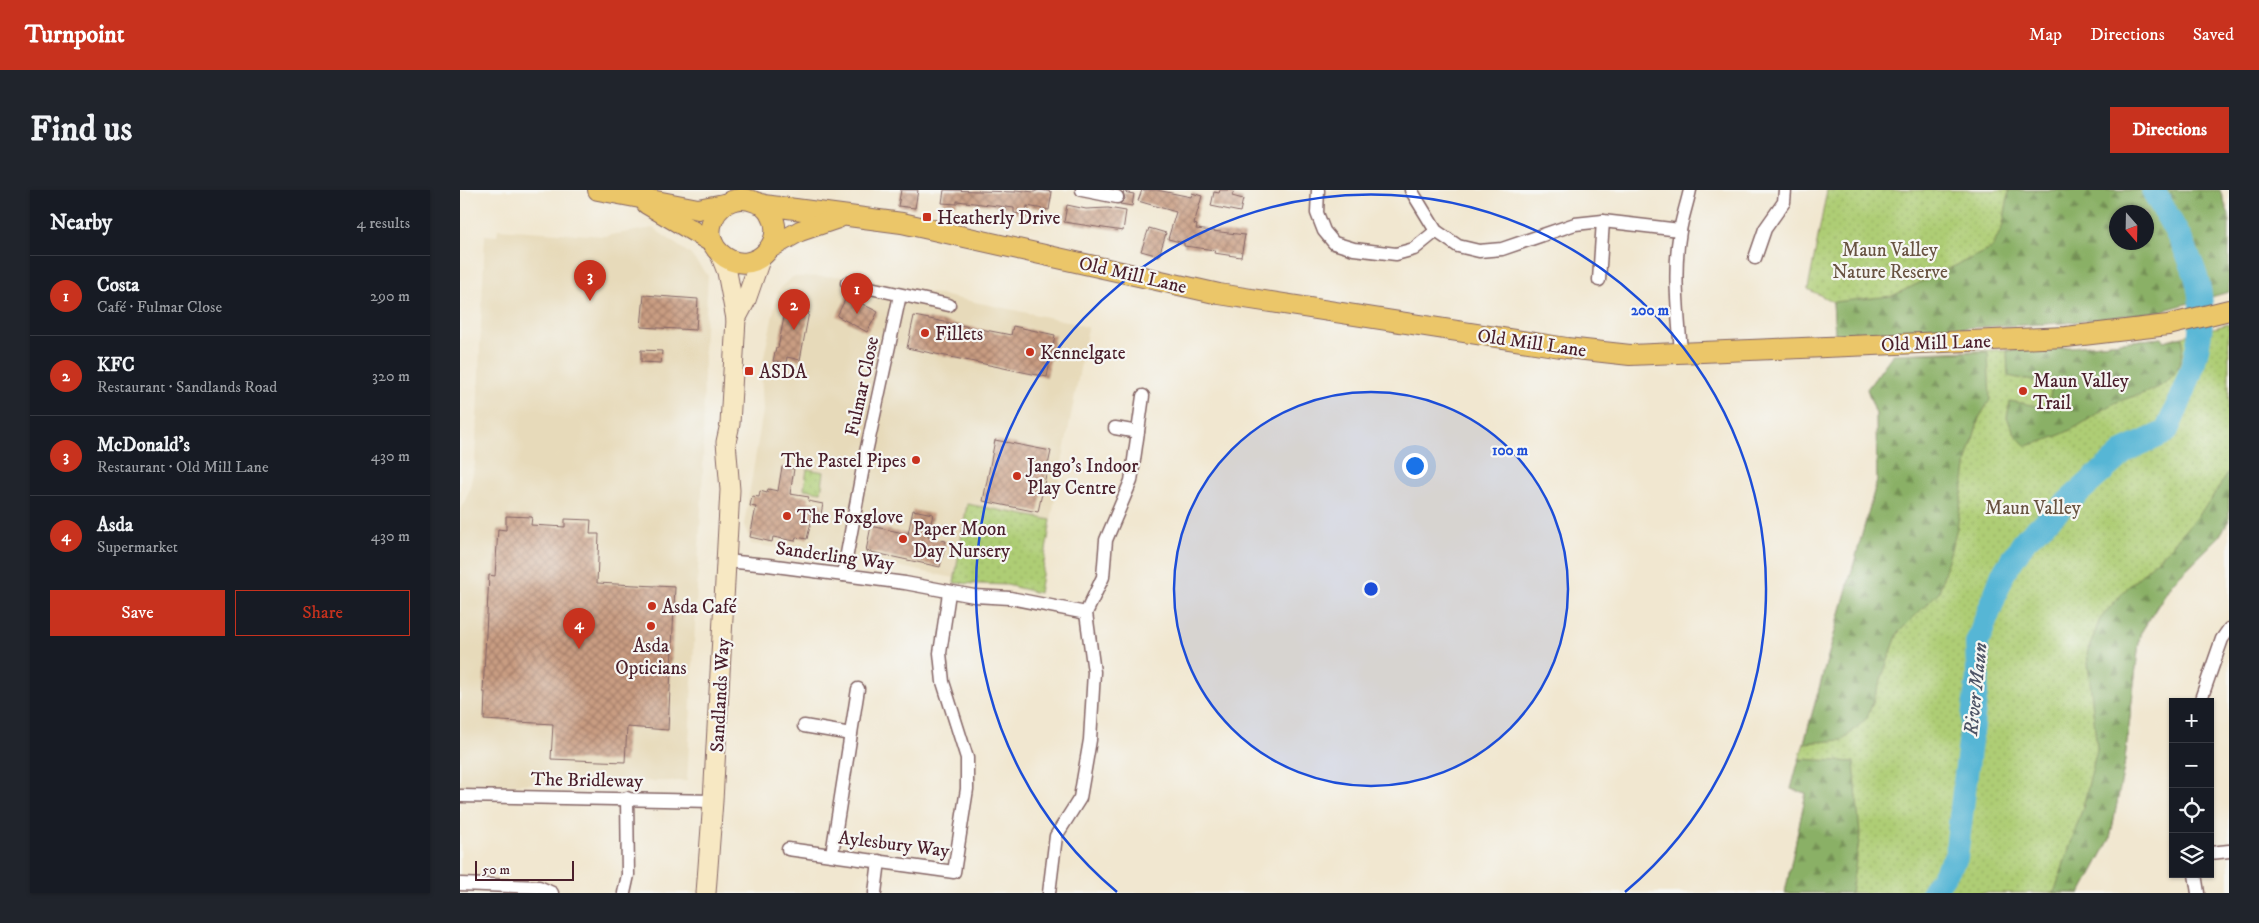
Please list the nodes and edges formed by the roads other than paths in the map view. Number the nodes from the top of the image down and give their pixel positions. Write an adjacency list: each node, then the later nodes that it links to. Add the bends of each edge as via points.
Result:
1 (598, 190): 8 (main road, Old Mill Lane)
2 (1082, 190): 7 (street)
3 (1318, 190): 14 (street, via 1318,212 1324,231 1334,243 1396,254 1414,249)
4 (1411, 190): 14 (street)
5 (1690, 190): 13 (street)
6 (1785, 190): 17 (street, via 1784,202 1765,229)
7 (1117, 197)
8 (639, 199): 9 (main road, Old Mill Lane, via 698,209); 15 (main road, Old Mill Lane)
9 (730, 199): 10 (main road, Old Mill Lane); 15 (main road, via 713,218 711,226)
10 (757, 199): 11 (main road, Old Mill Lane); 16 (main road, via 774,222 775,230)
11 (842, 216): 16 (main road, Old Mill Lane, via 800,230); 24 (main road, Old Mill Lane, via 902,223 1219,294 1567,348 1630,355)
12 (1603, 221): 13 (street); 14 (street, via 1575,224 1502,248 1479,251 1458,246); 18 (street)
13 (1680, 230): 24 (street, via 1677,292)
14 (1436, 231)
15 (717, 248): 16 (main road, Old Mill Lane, via 729,260 740,263 751,262); 23 (street, via 727,272)
16 (766, 252): 23 (street)
17 (1755, 258)
18 (1599, 280)
19 (847, 283): 20 (street)
20 (900, 294): 21 (street); 29 (street, Fulmar Close, via 866,448)
21 (950, 305)
22 (2223, 311): 24 (main road, Old Mill Lane, via 2181,322 2066,337)
23 (736, 319): 28 (street, Sandlands Way, via 730,424 726,442 730,490)
24 (1681, 352)
25 (1143, 396): 27 (street)
26 (1115, 428): 27 (street)
27 (1138, 432): 31 (street, via 1131,481 1106,540 1103,577)
28 (726, 562): 29 (street, Sanderling Way); 39 (street, Sandlands Way)
29 (843, 575): 30 (street, Sanderling Way)
30 (949, 593): 31 (street, Sanderling Way, via 1010,598); 44 (street, Aylesbury Way, via 940,654 942,682 967,758 967,789 954,872)
31 (1086, 613): 51 (street, via 1094,672 1090,740 1080,798 1056,836)
32 (2227, 638): 34 (street)
33 (858, 690): 36 (street)
34 (2202, 698)
35 (804, 726): 36 (street)
36 (851, 734): 43 (street)
37 (460, 796): 38 (street, The Bridleway)
38 (628, 798): 39 (street, The Bridleway); 48 (street, via 628,875)
39 (713, 801): 49 (street, Sandlands Way)
40 (788, 849): 43 (street, Aylesbury Way)
41 (2229, 851): 42 (street)
42 (2214, 852)
43 (832, 854): 44 (street, Aylesbury Way)
44 (879, 861): 50 (street)
45 (2196, 878): 52 (street)
46 (460, 884): 47 (street, via 539,887)
47 (552, 893)
48 (624, 893)
49 (706, 893)
50 (875, 893)
51 (1049, 893)
52 (2198, 893)

